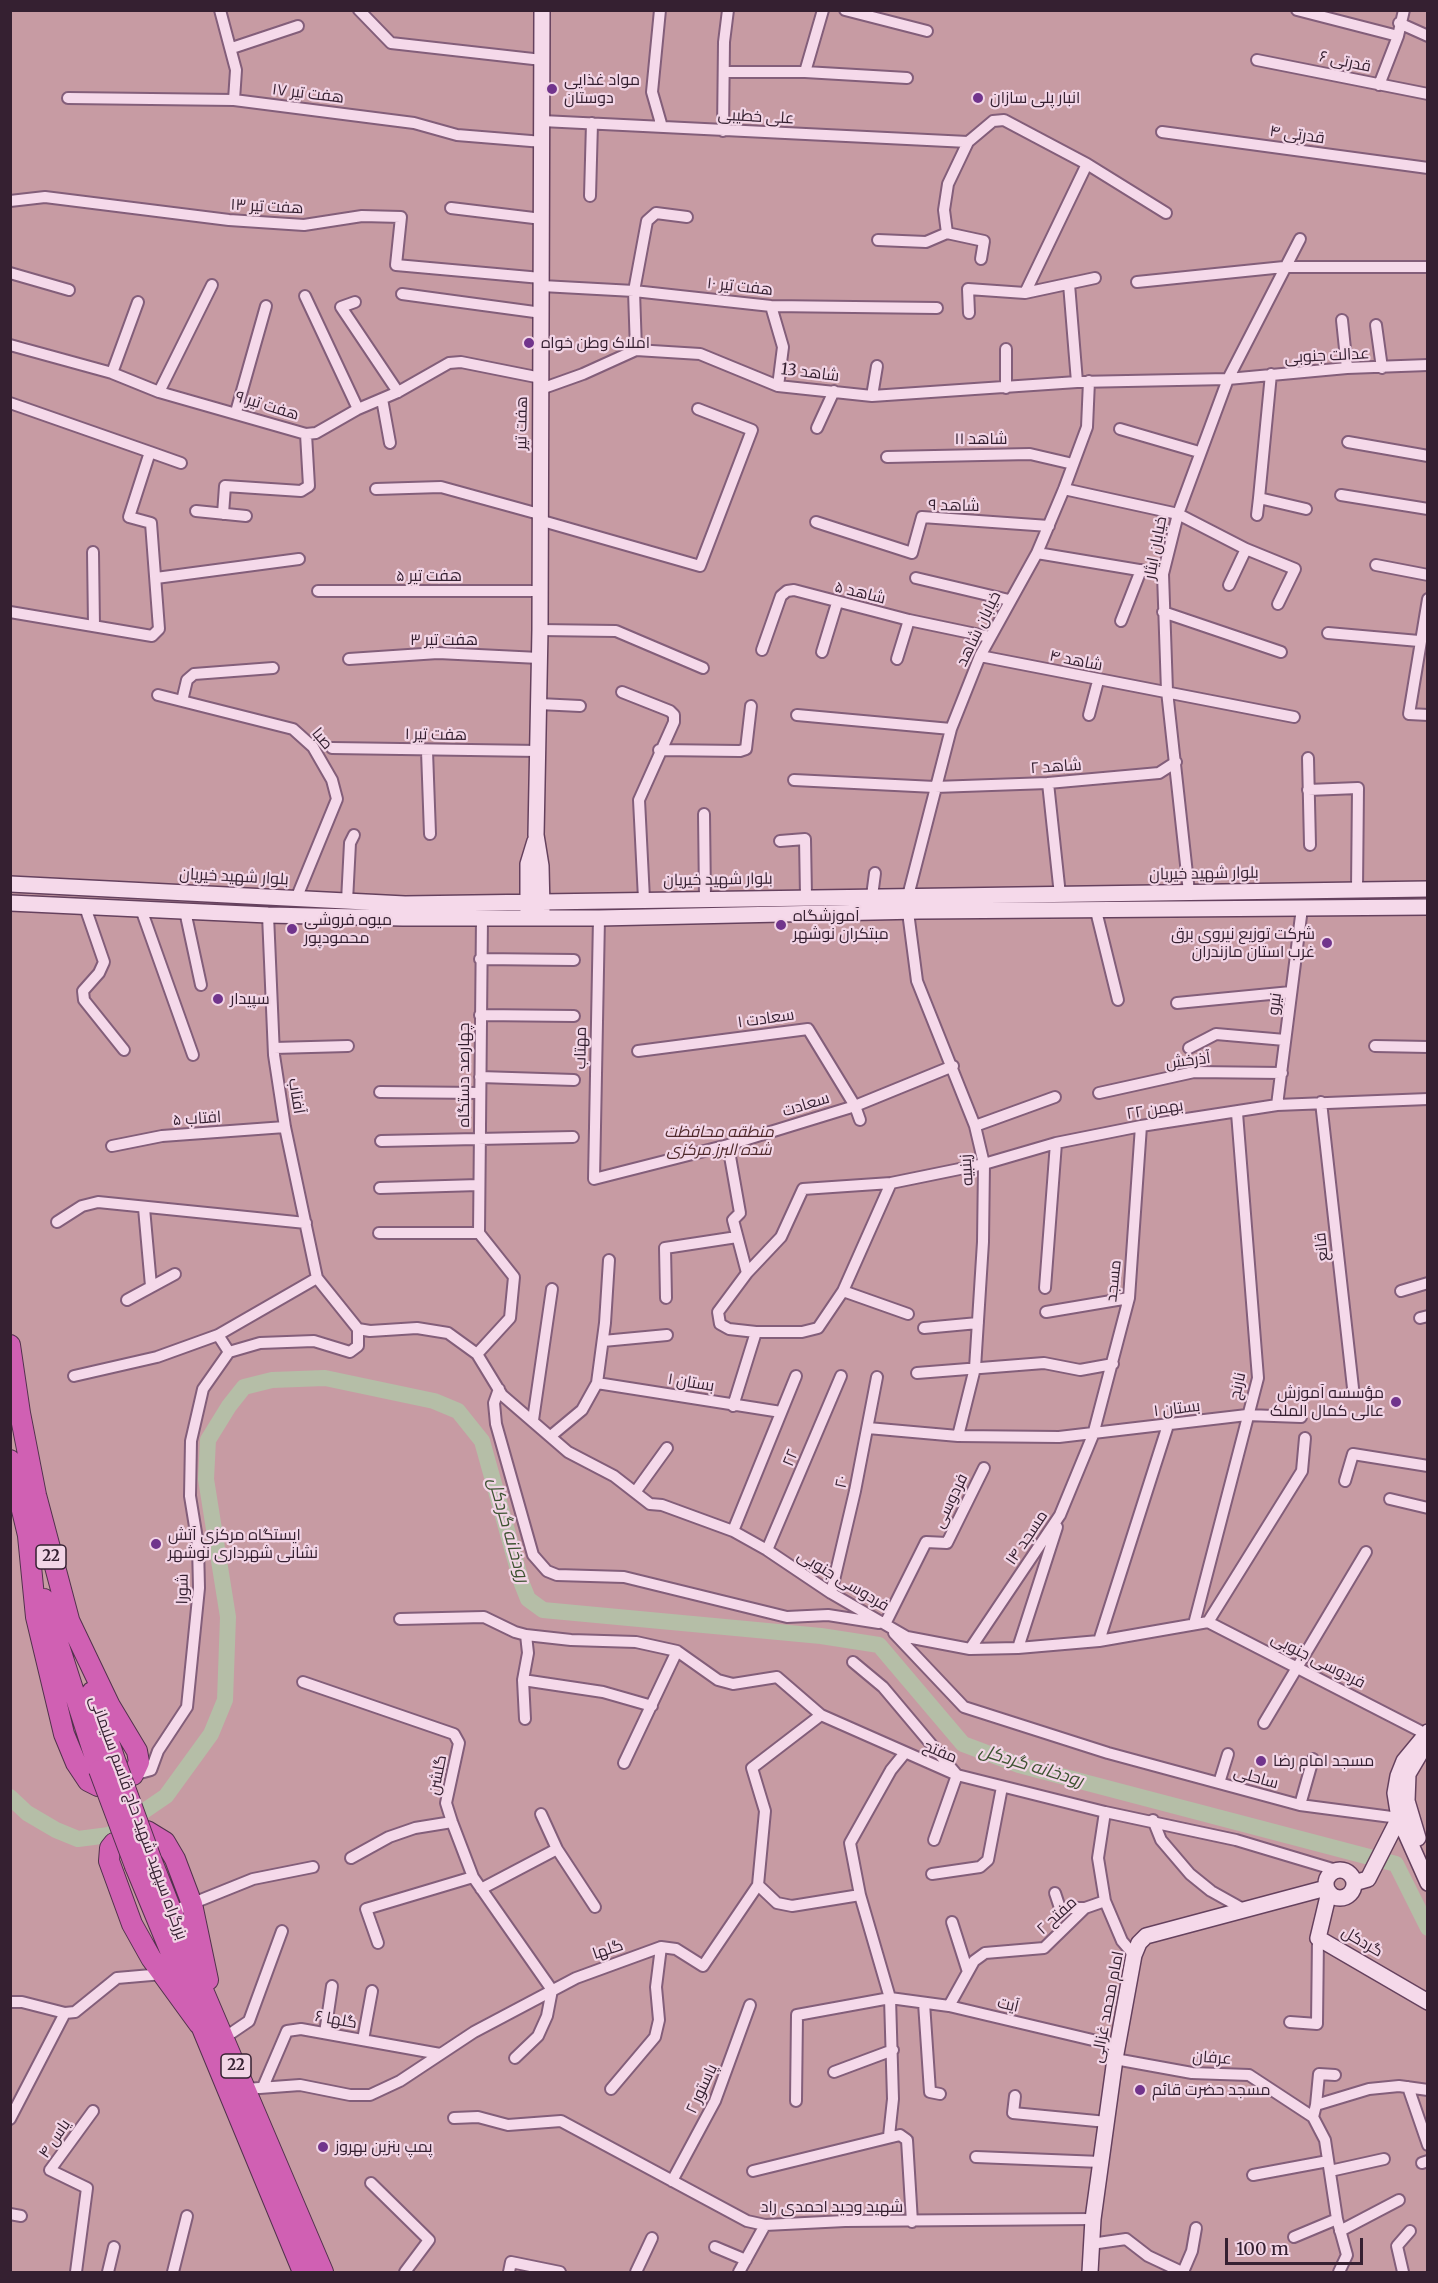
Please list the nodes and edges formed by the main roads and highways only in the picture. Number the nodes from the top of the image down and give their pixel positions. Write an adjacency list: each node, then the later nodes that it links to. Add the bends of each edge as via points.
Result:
1 (542, 10): 5 (main road, هفت تیر, via 539,751 536,835 528,864)
2 (10, 884): 5 (main road, بلوار شهید خیریان, via 405,904)
3 (1428, 889): 4 (main road, بلوار شهید خیریان)
4 (908, 896): 5 (main road, بلوار شهید خیریان); 8 (main road)
5 (534, 902): 9 (main road, هفت تیر)
6 (15, 905): 9 (main road, via 268,915)
7 (1428, 907): 8 (main road)
8 (908, 912): 9 (main road)
9 (535, 918)
10 (10, 1345): 13 (highway, بزرگراه سپهبد شهید حاج قاسم سلیمانی / 22, via 36,1495)
11 (10, 1460): 12 (highway, بزرگراه سپهبد شهید حاج قاسم سلیمانی / 22)
12 (28, 1536): 13 (highway, via 36,1617 64,1734 76,1763 88,1781 98,1786 133,1775 139,1762 137,1751 110,1706); 15 (highway, بزرگراه سپهبد شهید حاج قاسم سلیمانی / 22, via 50,1621)
13 (67, 1617): 15 (highway, بزرگراه سپهبد شهید حاج قاسم سلیمانی / 22)
14 (1427, 1738): 16 (main road, via 1413,1748 1398,1776 1395,1793); 17 (main road, via 1408,1774 1407,1787 1407,1801)
15 (107, 1766): 19 (highway, بزرگراه سپهبد شهید حاج قاسم سلیمانی / 22, bridge)
16 (1399, 1818): 20 (main road); 21 (main road)
17 (1423, 1843): 18 (main road)
18 (1428, 1860)
19 (143, 1862): 23 (highway, بزرگراه سپهبد شهید حاج قاسم سلیمانی / 22); 25 (highway, بزرگراه سپهبد شهید حاج قاسم سلیمانی / 22, via 171,1912)
20 (1361, 1881): 22 (main road, امام محمد غزالی, via 1346,1896 1336,1898); 22 (main road, گردکل, via 1336,1870 1328,1875)
21 (1428, 1883)
22 (1327, 1890): 24 (main road, گردکل, via 1318,1938); 28 (main road, امام محمد غزالی, via 1146,1936 1139,1943 1117,2052 1093,2219)
23 (171, 1974): 25 (highway, بزرگراه سپهبد شهید حاج قاسم سلیمانی / 22); 25 (highway, via 132,1924 110,1860 114,1843 147,1831 165,1842 192,1904)
24 (1428, 2002)
25 (206, 2020): 26 (highway, بزرگراه سپهبد شهید حاج قاسم سلیمانی / 22); 27 (highway, بزرگراه سپهبد شهید حاج قاسم سلیمانی / 22, via 224,2038 254,2088)
26 (303, 2272)
27 (323, 2272)
28 (1090, 2272)

